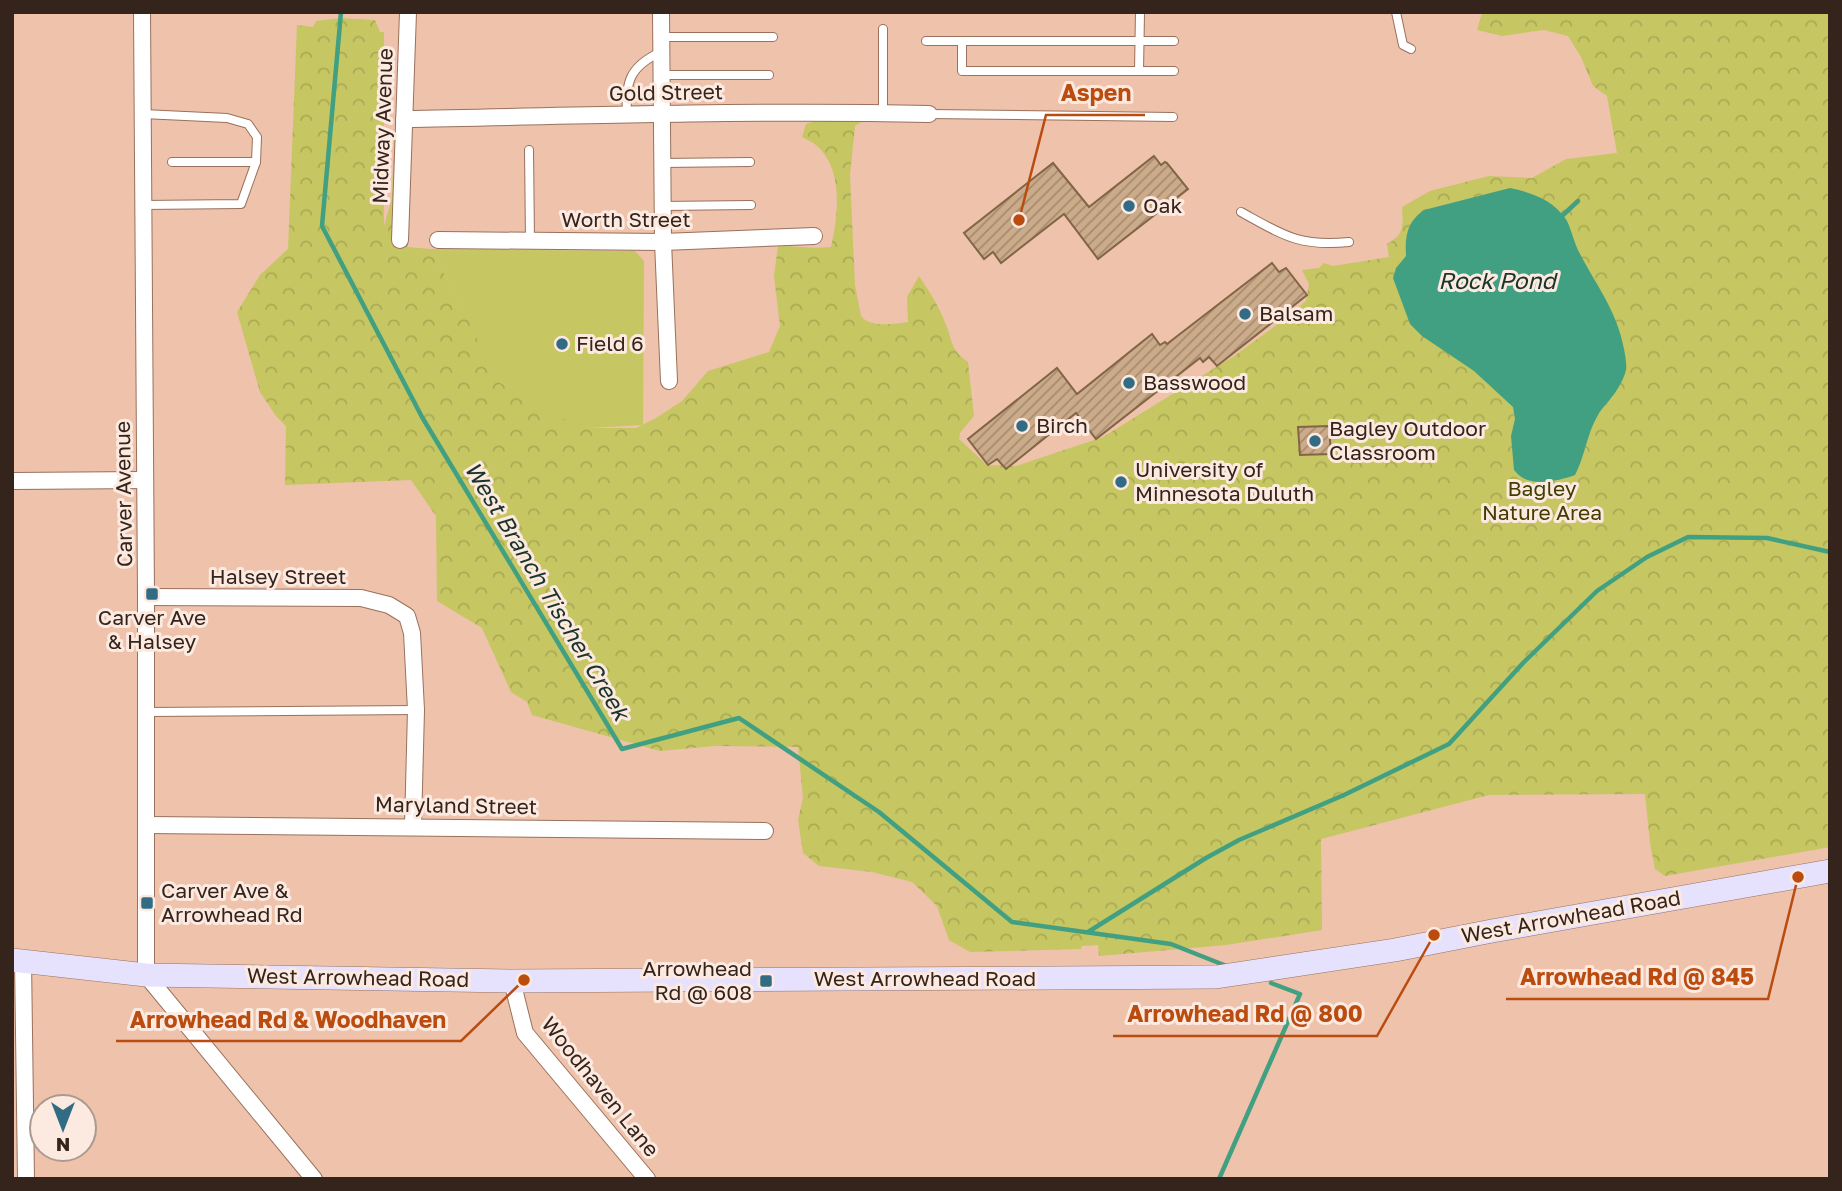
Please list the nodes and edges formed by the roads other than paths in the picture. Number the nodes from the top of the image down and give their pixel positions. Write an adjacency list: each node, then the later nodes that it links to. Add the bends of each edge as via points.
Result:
1 (142, 12): 19 (street, Carver Avenue)
2 (408, 12): 24 (street, Midway Avenue)
3 (661, 12): 12 (street)
4 (1140, 12): 10 (lane)
5 (1396, 12): 13 (lane, via 1403,45)
6 (883, 29): 18 (lane)
7 (773, 37): 12 (lane)
8 (926, 41): 9 (lane)
9 (962, 41): 10 (lane); 14 (lane, via 962,71)
10 (1139, 41): 11 (lane); 14 (lane)
11 (1174, 41)
12 (661, 44): 16 (street); 20 (lane, via 627,83)
13 (1411, 48)
14 (1139, 71): 15 (lane)
15 (1174, 71)
16 (661, 75): 17 (lane); 21 (street)
17 (769, 75)
18 (883, 113): 21 (street, Gold Street); 22 (street, Gold Street)
19 (143, 114): 27 (lane, via 227,118 248,124 257,138); 30 (street, Carver Avenue)
20 (627, 114): 21 (street, Gold Street); 24 (street, Gold Street)
21 (661, 114): 29 (street)
22 (929, 114): 23 (lane)
23 (1172, 117)
24 (404, 119): 35 (street, Midway Avenue)
25 (529, 150): 37 (lane)
26 (172, 162): 27 (lane)
27 (256, 162): 30 (lane, via 241,204)
28 (750, 162): 29 (lane)
29 (662, 163): 32 (street)
30 (143, 205): 41 (street, Carver Avenue)
31 (751, 205): 32 (lane)
32 (662, 206): 38 (street)
33 (1241, 212): 39 (lane, via 1303,242)
34 (814, 236): 38 (street, Worth Street)
35 (400, 240)
36 (438, 240): 37 (street, Worth Street)
37 (530, 241): 38 (street, Worth Street)
38 (663, 242): 40 (street)
39 (1349, 242)
40 (669, 382)
41 (145, 480): 42 (street); 43 (street, Carver Avenue)
42 (12, 481)
43 (146, 597): 44 (street, Halsey Street, via 361,598 389,605 407,616 412,633); 45 (street, Carver Avenue)
44 (416, 710): 45 (lane); 47 (street)
45 (146, 712): 46 (street, Carver Avenue)
46 (146, 825): 47 (street, Maryland Street); 51 (street, Carver Avenue)
47 (413, 826): 48 (street, Maryland Street)
48 (765, 831)
49 (1830, 871): 52 (street, West Arrowhead Road, via 1395,950 1216,977)
50 (18, 960): 51 (street, West Arrowhead Road); 53 (street)
51 (146, 975): 52 (street, West Arrowhead Road); 54 (street)
52 (512, 981): 55 (street, Woodhaven Lane, via 525,1033)
53 (26, 1179)
54 (314, 1179)
55 (647, 1179)

